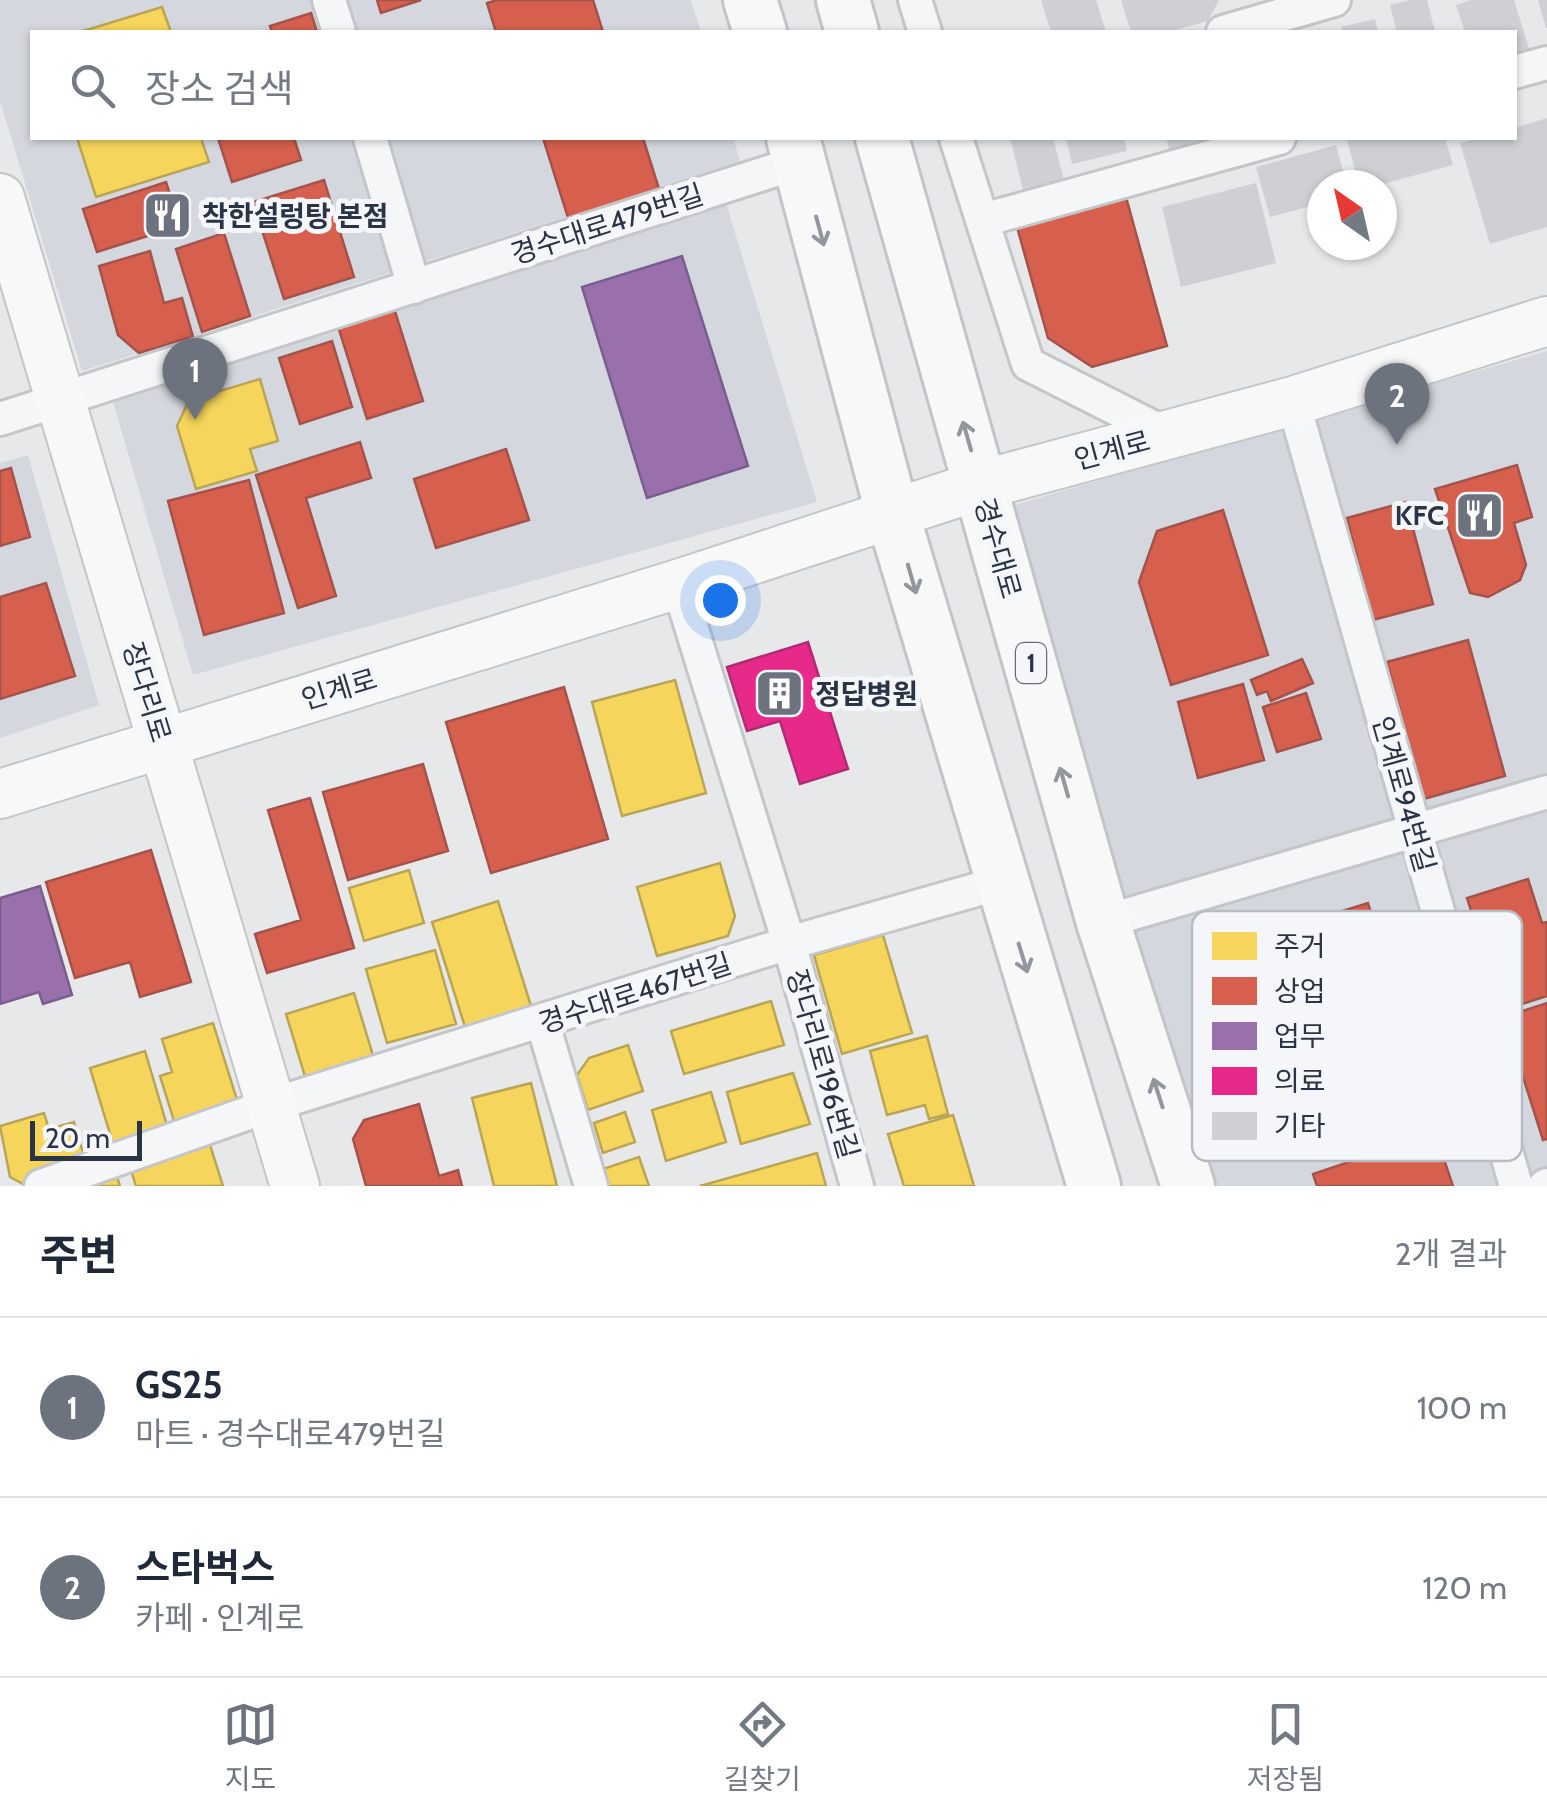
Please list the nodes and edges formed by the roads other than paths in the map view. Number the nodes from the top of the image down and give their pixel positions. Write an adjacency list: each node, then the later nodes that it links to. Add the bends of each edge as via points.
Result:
1 (329, 0): 7 (street)
2 (750, 0): 8 (main road)
3 (843, 0): 9 (main road)
4 (915, 0): 10 (street)
5 (1334, 0): 6 (street)
6 (1238, 19)
7 (337, 30)
8 (759, 30)
9 (851, 30)
10 (923, 30)
11 (1547, 62): 12 (street)
12 (1517, 71)
13 (371, 140): 20 (street)
14 (883, 140): 26 (main road, 경수대로 / 1, one-way to 14)
15 (957, 140): 19 (street)
16 (1272, 140): 19 (street)
17 (797, 150): 20 (street, 경수대로479번길); 27 (main road, one-way to 27)
18 (0, 198): 22 (street, 장다리로)
19 (983, 220): 25 (street, via 1028,364)
20 (414, 287): 22 (street, 경수대로479번길)
21 (1547, 321): 23 (street, 인계로)
22 (60, 401): 24 (street, 경수대로479번길); 29 (street, 장다리로)
23 (1292, 401): 25 (street, 인계로); 32 (street, 인계로94번길)
24 (0, 420)
25 (1168, 434): 26 (street, 인계로)
26 (981, 485): 27 (street, 인계로); 35 (main road, 경수대로 / 1, one-way to 26)
27 (893, 516): 28 (street, 인계로); 33 (main road, one-way to 33)
28 (678, 584): 29 (street, 인계로); 36 (street)
29 (162, 743): 31 (street, 인계로); 38 (street, 장다리로)
30 (1547, 792): 32 (street)
31 (0, 794)
32 (1415, 830): 34 (street, 인계로94번길); 35 (street)
33 (1000, 883): 36 (street, 경수대로467번길); 44 (main road, one-way to 44)
34 (1438, 911)
35 (1103, 922): 45 (main road, 경수대로 / 1, one-way to 35)
36 (789, 943): 37 (street, 경수대로467번길); 43 (street, 장다리로196번길)
37 (543, 1024): 38 (street, 경수대로467번길); 42 (street)
38 (270, 1105): 40 (street, 경수대로467번길); 41 (street, 장다리로)
39 (1509, 1161): 46 (street, 인계로94번길)
40 (41, 1186)
41 (294, 1186)
42 (590, 1186)
43 (857, 1186)
44 (1094, 1186)
45 (1188, 1186)
46 (1516, 1186)

